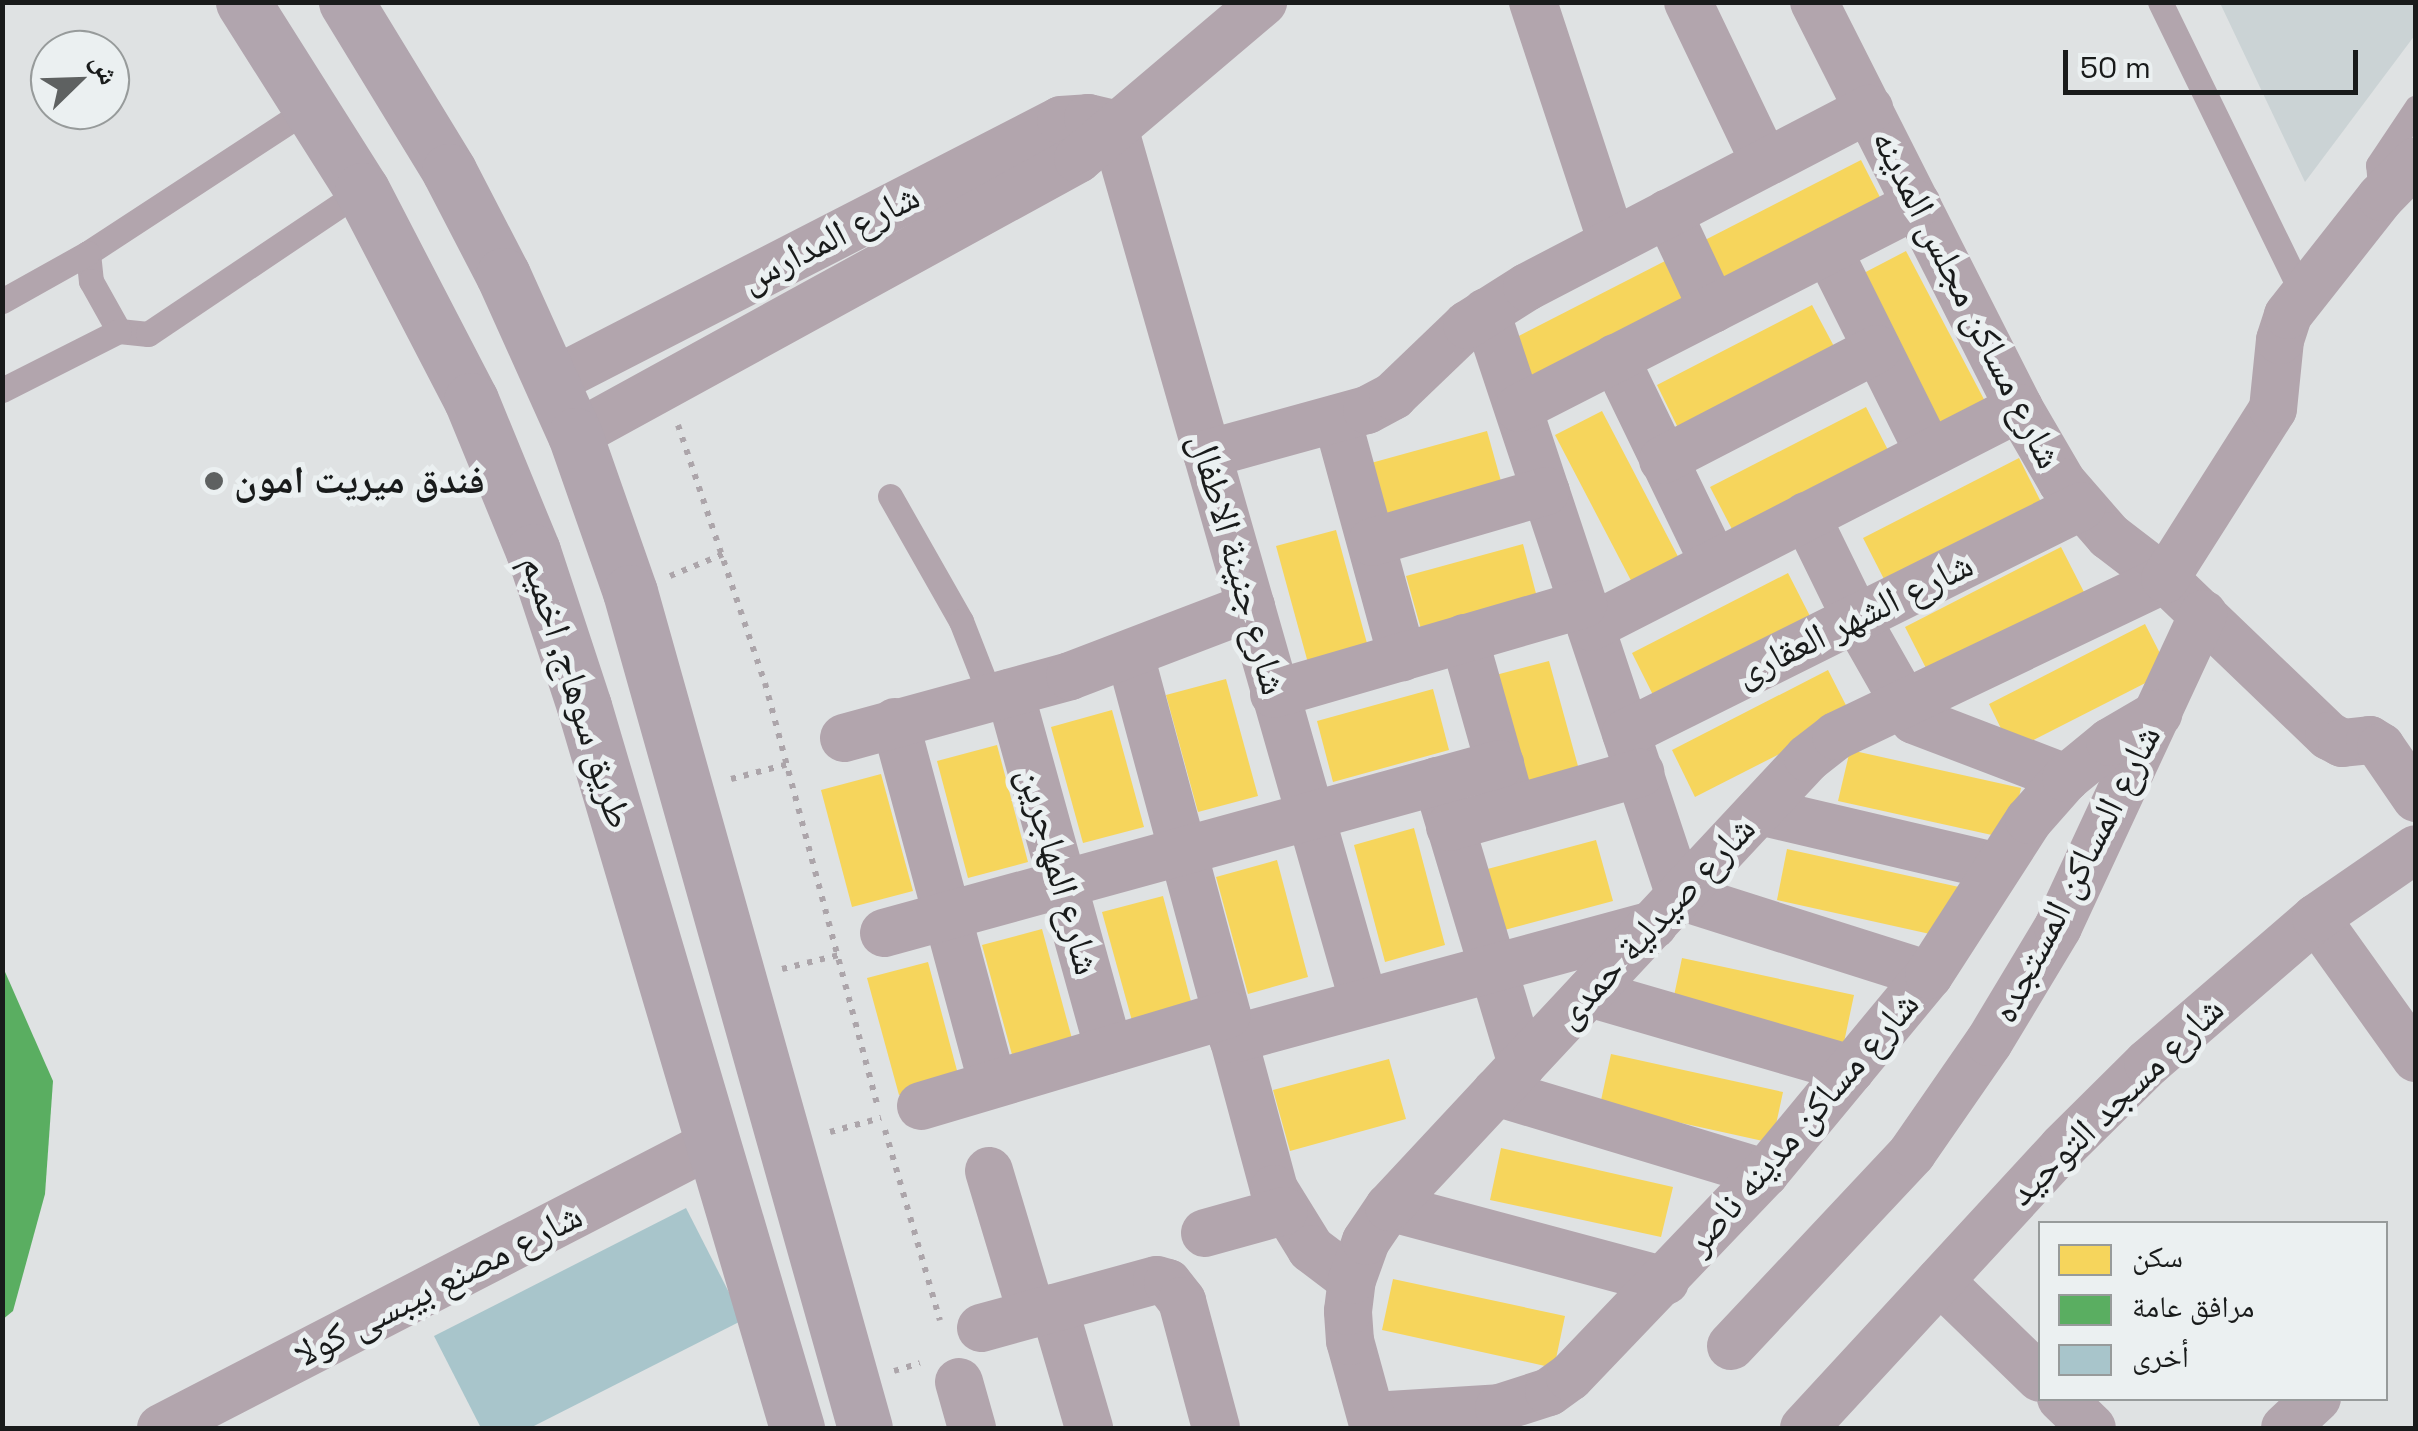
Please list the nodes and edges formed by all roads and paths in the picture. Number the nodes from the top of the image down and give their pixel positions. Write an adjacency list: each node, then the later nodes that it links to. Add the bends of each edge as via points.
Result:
1 (243, 2): 12 (main road, طريق سوهاج, اخميم)
2 (1264, 2): 11 (street, شارع المدارس)
3 (1533, 2): 18 (street)
4 (1688, 2): 14 (street)
5 (1814, 2): 10 (street, شارع مساكن مجلس المدينه)
6 (2160, 2): 21 (lane)
7 (346, 3): 8 (main road, طريق سوهاج, اخميم)
8 (408, 100): 12 (main road); 28 (main road, طريق سوهاج, اخميم, via 504,275)
9 (2416, 108): 15 (lane, via 2378,165)
10 (1869, 109): 14 (street); 16 (street, شارع مساكن مجلس المدينه)
11 (1113, 124): 28 (street, شارع المدارس, via 1061,120); 29 (street, شارع المدارس, via 1078,158); 36 (street, شارع جنينة الاطفال)
12 (337, 148): 20 (lane); 25 (lane, via 148,334); 90 (main road, طريق سوهاج, اخميم, via 471,400 533,552)
13 (2416, 161): 15 (street)
14 (1765, 163): 17 (street)
15 (2381, 197): 21 (street)
16 (1917, 204): 19 (street); 32 (street, شارع مساكن مجلس المدينه)
17 (1668, 213): 18 (street); 23 (street)
18 (1612, 242): 24 (street)
19 (1828, 250): 23 (street); 26 (street)
20 (88, 253): 22 (lane); 25 (lane, via 91,282)
21 (2302, 293): 44 (street, via 2280,340 2273,409)
22 (2, 301)
23 (1712, 308): 27 (street)
24 (1486, 312): 31 (street); 33 (street, via 1393,396)
25 (119, 331): 30 (lane)
26 (1877, 349): 35 (street); 37 (street)
27 (1615, 358): 31 (street); 37 (street)
28 (553, 382): 34 (main road, طريق سوهاج, اخميم)
29 (665, 386): 34 (street, شارع المدارس); 59 (path)
30 (2, 390)
31 (1519, 408): 38 (street)
32 (2019, 408): 35 (street); 40 (street, شارع مساكن مجلس المدينه)
33 (1338, 419): 36 (street); 42 (street)
34 (575, 435): 63 (main road, طريق سوهاج, اخميم, via 630,592)
35 (1929, 453): 41 (street)
36 (1207, 454): 45 (street, شارع جنينة الاطفال)
37 (1663, 460): 43 (street)
38 (1546, 491): 42 (street); 47 (street)
39 (890, 496): 53 (lane)
40 (2082, 506): 44 (street, شارع مساكن مجلس المدينه); 48 (street, شارع الشهر العقارى)
41 (1806, 516): 43 (street); 48 (street)
42 (1372, 542): 51 (street)
43 (1714, 563): 47 (street)
44 (2165, 579): 46 (street, شارع مساكن مجلس المدينه); 54 (street, شارع صيدلية حمدى)
45 (1251, 607): 50 (street); 52 (street, شارع جنينة الاطفال)
46 (2203, 614): 55 (street, شارع المساكن المستجده); 64 (street, شارع مساكن مجلس المدينه, via 2329,736 2382,747)
47 (1587, 615): 49 (street); 58 (street)
48 (1856, 618): 54 (street); 58 (street, شارع الشهر العقارى)
49 (1464, 638): 51 (street); 60 (street)
50 (1130, 655): 53 (street); 70 (street)
51 (1402, 657): 52 (street)
52 (1274, 694): 67 (street, شارع جنينة الاطفال)
53 (1000, 695): 56 (street); 72 (street, شارع المهاجرين)
54 (1901, 703): 61 (street, via 1930,729); 66 (street, شارع صيدلية حمدى, via 1836,736)
55 (2158, 714): 61 (street, شارع مساكن مدينه ناصر); 102 (street, شارع المساكن المستجده, via 2058,927 1989,1042 1912,1153)
56 (895, 722): 57 (street); 74 (street)
57 (844, 738)
58 (1633, 753): 65 (street, شارع الشهر العقارى); 73 (street)
59 (788, 764): 63 (path); 77 (path)
60 (1500, 764): 62 (street); 65 (street)
61 (2066, 778): 71 (street, شارع مساكن مدينه ناصر)
62 (1437, 781): 67 (street); 68 (street)
63 (687, 791): 80 (main road, طريق سوهاج, اخميم)
64 (2416, 798)
65 (1514, 810): 68 (street, شارع الشهر العقارى)
66 (1759, 811): 71 (street); 73 (street, شارع صيدلية حمدى)
67 (1311, 816): 70 (street); 82 (street, شارع جنينة الاطفال)
68 (1450, 827): 78 (street)
69 (2416, 849): 75 (street, شارع مسجد التوحيد)
70 (1183, 851): 72 (street); 83 (street)
71 (1998, 867): 79 (street, شارع مساكن مدينه ناصر)
72 (1063, 884): 74 (street); 84 (street, شارع المهاجرين)
73 (1667, 910): 78 (street); 79 (street); 81 (street, شارع صيدلية حمدى)
74 (948, 916): 76 (street); 88 (street)
75 (2316, 918): 85 (street); 98 (street, شارع مسجد التوحيد, via 2148,1063)
76 (884, 933)
77 (838, 955): 80 (path); 89 (path)
78 (1492, 966): 82 (street); 87 (street)
79 (1928, 975): 86 (street, شارع مساكن مدينه ناصر)
80 (739, 980): 91 (main road, طريق سوهاج, اخميم)
81 (1589, 993): 86 (street); 87 (street, شارع صيدلية حمدى)
82 (1364, 1003): 83 (street)
83 (1230, 1027): 84 (street); 95 (street)
84 (1109, 1050): 88 (street)
85 (2416, 1058)
86 (1851, 1069): 93 (street, شارع مساكن مدينه ناصر)
87 (1509, 1078): 93 (street); 94 (street, شارع صيدلية حمدى)
88 (992, 1082): 89 (street)
89 (901, 1112): 91 (path); 104 (path)
90 (716, 1142): 108 (street, شارع مصنع بيبسى كولا); 109 (main road, طريق سوهاج, اخميم)
91 (786, 1145): 110 (main road, طريق سوهاج, اخميم)
92 (990, 1171): 100 (street)
93 (1764, 1173): 99 (street, شارع مساكن مدينه ناصر)
94 (1389, 1208): 97 (street, شارع صيدلية حمدى, via 1366,1241); 99 (street)
95 (1284, 1210): 96 (street); 97 (street, via 1310,1249)
96 (1205, 1233)
97 (1352, 1280): 107 (street, شارع صيدلية حمدى, via 1350,1341)
98 (1940, 1281): 103 (street); 114 (street, شارع مسجد التوحيد)
99 (1665, 1282): 107 (street, شارع مساكن مدينه ناصر, via 1549,1392 1499,1408)
100 (1043, 1311): 101 (street); 112 (street); 113 (street, via 1157,1280 1168,1283 1182,1301)
101 (981, 1328)
102 (1731, 1346)
103 (2038, 1376)
104 (959, 1382): 111 (street)
105 (2065, 1401): 115 (street)
106 (2314, 1401): 116 (street)
107 (1373, 1422)
108 (160, 1428)
109 (797, 1428)
110 (865, 1428)
111 (972, 1428)
112 (1089, 1428)
113 (1216, 1428)
114 (1804, 1428)
115 (2092, 1428)
116 (2285, 1428)

